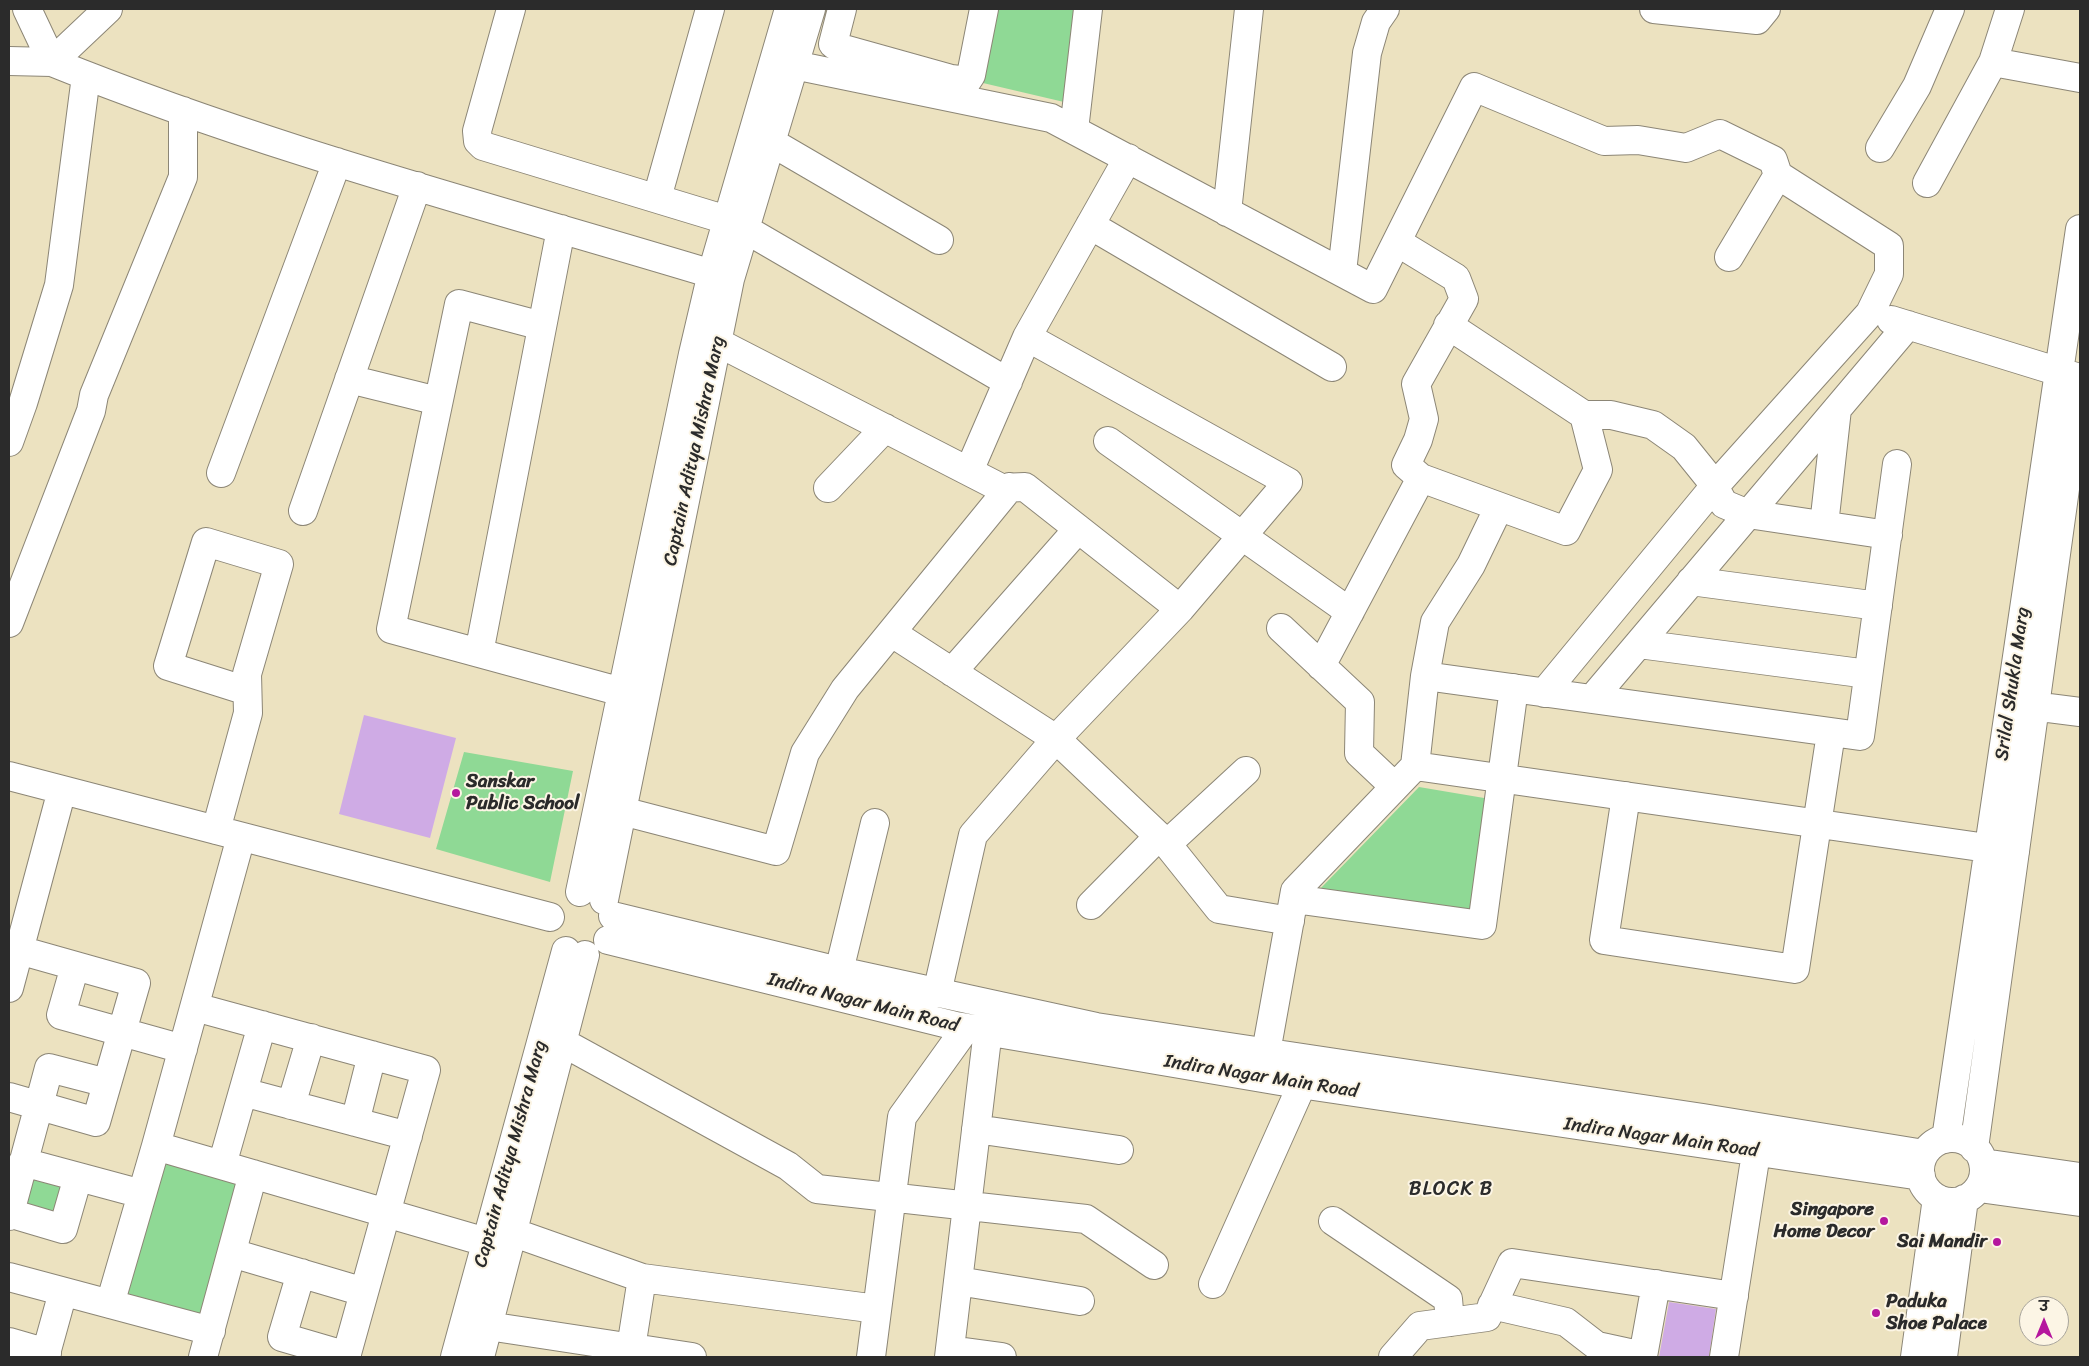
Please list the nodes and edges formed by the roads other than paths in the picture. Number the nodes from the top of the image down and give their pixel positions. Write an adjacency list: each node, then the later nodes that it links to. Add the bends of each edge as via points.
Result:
1 (15, 9): 17 (street)
2 (26, 9): 20 (street)
3 (108, 9): 20 (street)
4 (511, 9): 34 (street, via 477,131 478,141 483,146)
5 (710, 9): 34 (street)
6 (788, 9): 36 (street, Captain Aditya Mishra Marg)
7 (812, 9): 22 (street, Captain Aditya Mishra Marg)
8 (842, 9): 9 (street, via 833,44 942,77 967,81 971,76)
9 (984, 9)
10 (1088, 9): 26 (street)
11 (1249, 9): 35 (street)
12 (1385, 9): 43 (street, via 1376,22 1367,53)
13 (1654, 9): 18 (street)
14 (1766, 9): 18 (street, via 1757,20)
15 (1950, 9): 28 (street, via 1917,86)
16 (2010, 9): 21 (street)
17 (9, 11)
18 (1704, 12)
19 (9, 61): 20 (street)
20 (52, 62): 23 (street)
21 (1993, 62): 24 (street); 32 (street)
22 (794, 65): 26 (street, via 1051,118); 27 (street, Captain Aditya Mishra Marg)
23 (86, 76): 25 (street); 55 (street, via 59,285)
24 (2080, 78)
25 (182, 111): 30 (street); 80 (street, via 182,177 94,396)
26 (1074, 130): 29 (street)
27 (771, 142): 36 (street, Captain Aditya Mishra Marg); 40 (street)
28 (1880, 148)
29 (1128, 158): 35 (street); 37 (street)
30 (337, 162): 33 (street); 64 (street)
31 (1778, 176): 41 (street, via 1774,160 1720,134 1686,148 1638,140 1604,141 1474,87); 42 (street); 45 (street, via 1889,246 1889,274)
32 (1927, 183)
33 (417, 186): 38 (street); 53 (street)
34 (657, 198): 36 (street)
35 (1227, 212): 43 (street)
36 (736, 224): 44 (street, Captain Aditya Mishra Marg); 54 (street)
37 (1090, 225): 49 (street); 51 (street)
38 (561, 229): 44 (street); 48 (street)
39 (2080, 230): 52 (street, Srilal Shukla Marg)
40 (939, 240)
41 (1397, 242): 43 (street, via 1373,289); 46 (street, via 1456,278 1464,299)
42 (1729, 257)
43 (1342, 272)
44 (721, 276): 50 (street, Captain Aditya Mishra Marg); 91 (street, Captain Aditya Mishra Marg, via 691,363)
45 (1870, 313): 47 (street); 67 (street)
46 (1448, 325): 58 (street); 65 (street, via 1416,384 1424,420 1406,464)
47 (1908, 325): 52 (street); 57 (street)
48 (542, 326): 56 (street, via 458,304); 84 (street)
49 (1027, 337): 54 (street); 75 (street, via 1288,482)
50 (717, 342): 59 (street); 105 (street, Captain Aditya Mishra Marg)
51 (1332, 367)
52 (2073, 377): 94 (street, Srilal Shukla Marg)
53 (349, 379): 56 (street); 70 (street)
54 (1008, 382): 63 (street)
55 (16, 401): 61 (street)
56 (438, 401): 84 (street, via 391,629)
57 (1838, 409): 71 (street); 72 (street)
58 (1584, 415): 67 (street, via 1611,415 1653,425 1684,447); 69 (street, via 1598,470 1566,531)
59 (885, 428): 63 (street); 68 (street)
60 (1108, 440): 75 (street)
61 (9, 442)
62 (1897, 464): 74 (street)
63 (969, 471): 66 (street, via 1002,488)
64 (222, 473)
65 (1421, 478): 69 (street); 79 (street)
66 (1010, 487): 73 (street, via 1025,487); 82 (street)
67 (1714, 487): 71 (street, via 1724,504); 92 (street)
68 (828, 488)
69 (1499, 507): 88 (street, via 1471,565 1435,622)
70 (303, 510)
71 (1748, 514): 72 (street); 76 (street)
72 (1824, 525): 74 (street)
73 (1078, 529): 78 (street); 86 (street)
74 (1888, 535): 77 (street)
75 (1242, 536): 78 (street); 79 (street)
76 (1692, 581): 77 (street); 83 (street)
77 (1878, 606): 87 (street)
78 (1180, 609): 97 (street)
79 (1350, 612): 85 (street)
80 (9, 623)
81 (1281, 628): 85 (street)
82 (892, 633): 86 (street); 105 (street, via 846,690 805,753 776,851)
83 (1639, 644): 87 (street); 93 (street)
84 (479, 653): 91 (street)
85 (1321, 666): 102 (street, via 1360,702 1358,753)
86 (952, 672): 97 (street)
87 (1868, 674): 96 (street, via 1860,736)
88 (1425, 676): 89 (street); 98 (street)
89 (1514, 688): 92 (street); 101 (street)
90 (247, 691): 90 (street, via 247,674 279,564 206,542 168,666); 108 (street, via 248,714)
91 (622, 692): 113 (street, Captain Aditya Mishra Marg)
92 (1544, 693): 93 (street)
93 (1592, 699): 96 (street)
94 (2023, 704): 95 (street); 110 (street, Srilal Shukla Marg)
95 (2080, 712)
96 (1831, 732): 107 (street)
97 (1056, 739): 109 (street); 120 (street, via 972,835)
98 (1415, 766): 101 (street); 102 (street)
99 (1246, 771): 109 (street)
100 (9, 776): 103 (street)
101 (1502, 778): 104 (street); 112 (street, via 1482,925)
102 (1394, 787): 112 (street, via 1296,891)
103 (62, 790): 108 (street); 116 (street)
104 (1626, 796): 107 (street); 107 (street, via 1604,940 1795,969)
105 (622, 811): 113 (street, Captain Aditya Mishra Marg)
106 (875, 823): 118 (street)
107 (1817, 824): 110 (street)
108 (228, 834): 114 (street); 122 (street)
109 (1163, 840): 111 (street); 112 (street, via 1219,909)
110 (2002, 850): 144 (street, Srilal Shukla Marg); 148 (street, Srilal Shukla Marg)
111 (1091, 906)
112 (1292, 910): 131 (street)
113 (601, 912): 114 (street, via 564,897); 115 (street, via 601,949); 118 (street, Indira Nagar Main Road); 124 (street, Indira Nagar Main Road)
114 (550, 917): 115 (street, via 555,941)
115 (576, 953): 127 (street, Captain Aditya Mishra Marg); 159 (street, Captain Aditya Mishra Marg)
116 (15, 955): 117 (street); 119 (street)
117 (75, 966): 125 (street, via 136,984); 125 (street, via 61,1015)
118 (839, 971): 120 (street, Indira Nagar Main Road)
119 (9, 988)
120 (937, 993): 121 (street, Indira Nagar Main Road)
121 (991, 1004): 124 (street); 131 (street, Indira Nagar Main Road)
122 (195, 1007): 123 (street); 128 (street)
123 (262, 1025): 126 (street); 134 (street)
124 (977, 1030): 131 (street, Indira Nagar Main Road); 139 (street); 152 (street, via 902,1117)
125 (122, 1032): 128 (street); 132 (street)
126 (310, 1038): 129 (street); 136 (street)
127 (562, 1042): 152 (street, via 788,1166 817,1189); 159 (street, Captain Aditya Mishra Marg)
128 (183, 1049): 142 (street)
129 (372, 1056): 138 (street); 140 (street, via 426,1070)
130 (1314, 1059): 131 (street, Indira Nagar Main Road); 133 (street); 141 (street, Indira Nagar Main Road)
131 (1263, 1065): 133 (street, Indira Nagar Main Road)
132 (107, 1083): 137 (street, via 49,1068); 137 (street, via 96,1122)
133 (1301, 1084): 141 (street, Indira Nagar Main Road); 166 (street)
134 (243, 1092): 136 (street); 146 (street)
135 (9, 1097): 137 (street)
136 (291, 1105): 138 (street)
137 (38, 1106): 145 (street)
138 (355, 1122): 140 (street)
139 (976, 1129): 143 (street); 155 (street)
140 (408, 1136): 156 (street)
141 (1758, 1140): 144 (street, Indira Nagar Main Road); 170 (street)
142 (156, 1146): 146 (street); 151 (street)
143 (1119, 1150)
144 (1930, 1157): 148 (street, Indira Nagar Main Road, via 1957,1139); 153 (street, via 1926,1188)
145 (23, 1162): 149 (street); 157 (street)
146 (222, 1165): 147 (street)
147 (253, 1174): 156 (street); 160 (street)
148 (1975, 1174): 150 (street); 153 (street, via 1951,1202); 154 (street); 193 (street, Srilal Shukla Marg)
149 (78, 1177): 151 (street); 157 (street, via 63,1229)
150 (2080, 1177)
151 (142, 1194): 172 (street)
152 (892, 1198): 155 (street); 174 (street)
153 (1936, 1198): 192 (street)
154 (2080, 1202)
155 (967, 1207): 161 (street, via 1086,1219); 165 (street)
156 (386, 1213): 159 (street); 169 (street)
157 (9, 1215)
158 (1333, 1221): 175 (street, via 1448,1300)
159 (500, 1237): 164 (street); 176 (street, Captain Aditya Mishra Marg); 185 (street, Captain Aditya Mishra Marg)
160 (232, 1253): 162 (street); 177 (street)
161 (1154, 1265)
162 (301, 1273): 169 (street); 184 (street, via 282,1337)
163 (9, 1277): 168 (street)
164 (642, 1278): 174 (street); 179 (street)
165 (958, 1281): 171 (street); 181 (street)
166 (1213, 1284)
167 (1656, 1284): 170 (street); 173 (street, via 1512,1263); 180 (street, via 1643,1356 1597,1346)
168 (63, 1292): 172 (street); 182 (street)
169 (364, 1292): 184 (street)
170 (1734, 1296): 191 (street)
171 (1080, 1302)
172 (110, 1304): 177 (street)
173 (1492, 1305): 175 (street, via 1487,1317); 180 (street, via 1566,1322)
174 (877, 1309): 188 (street)
175 (1450, 1322): 190 (street, via 1420,1326)
176 (488, 1326): 179 (street); 186 (street, Captain Aditya Mishra Marg)
177 (210, 1331): 183 (street)
178 (9, 1342): 182 (street)
179 (631, 1348): 187 (street)
180 (1590, 1349)
181 (949, 1354): 189 (street)
182 (46, 1355)
183 (203, 1357)
184 (347, 1357)
185 (455, 1357)
186 (480, 1357)
187 (692, 1357)
188 (871, 1357)
189 (1002, 1357)
190 (1393, 1357)
191 (1724, 1357)
192 (1915, 1357)
193 (1943, 1357)

